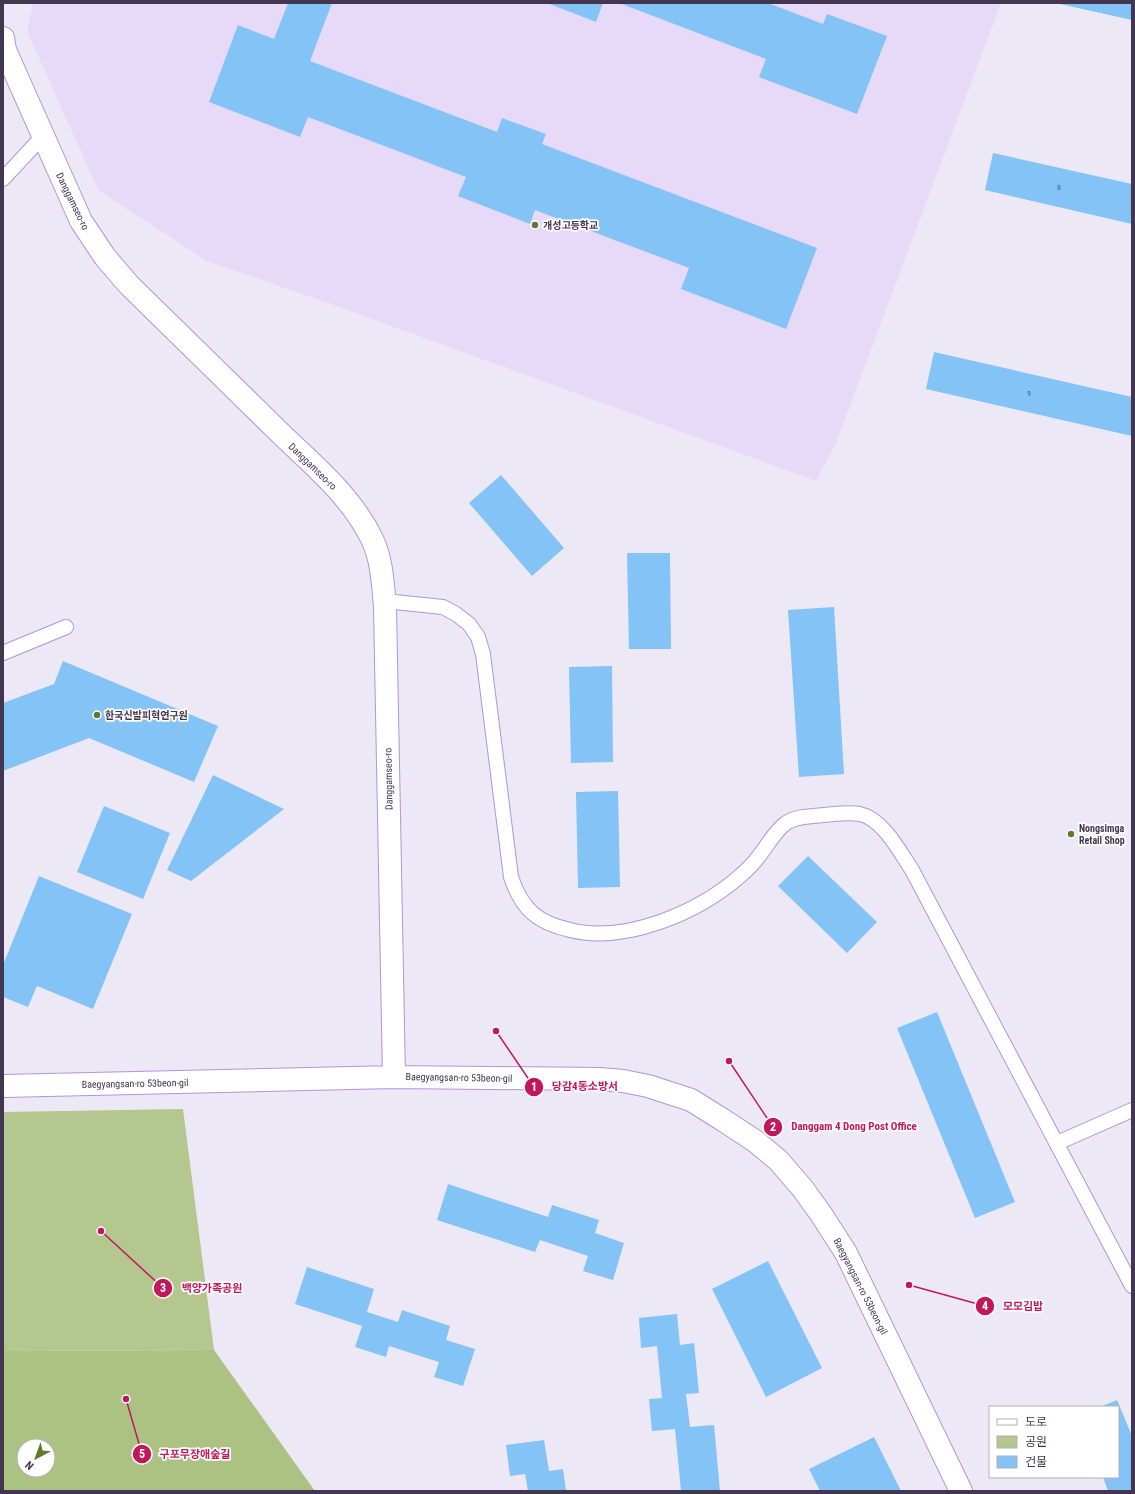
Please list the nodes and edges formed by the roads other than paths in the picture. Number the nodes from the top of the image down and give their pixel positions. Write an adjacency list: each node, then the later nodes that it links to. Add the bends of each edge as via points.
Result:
1 (3, 38): 2 (street, Danggamseo-ro, via 5,50)
2 (43, 136): 3 (lane); 4 (street, Danggamseo-ro, via 81,221 104,257 129,285 328,477 357,513 373,542)
3 (3, 179)
4 (385, 601): 7 (street, Danggamseo-ro); 10 (lane, via 443,607 469,624 478,637 484,654 511,877 515,890 535,915 551,926 588,933 648,927 716,895 741,876 775,833 787,822 804,817 851,813 868,816 894,841 912,870)
5 (66, 627): 6 (lane)
6 (3, 653)
7 (394, 1077): 8 (street, Baegyangsan-ro 53beon-gil); 12 (street, Baegyangsan-ro 53beon-gil, via 623,1081 648,1086 690,1100 755,1140 778,1160 803,1189 846,1253)
8 (3, 1086)
9 (1132, 1110): 10 (lane)
10 (1057, 1143): 11 (lane)
11 (1132, 1286)
12 (961, 1491)

